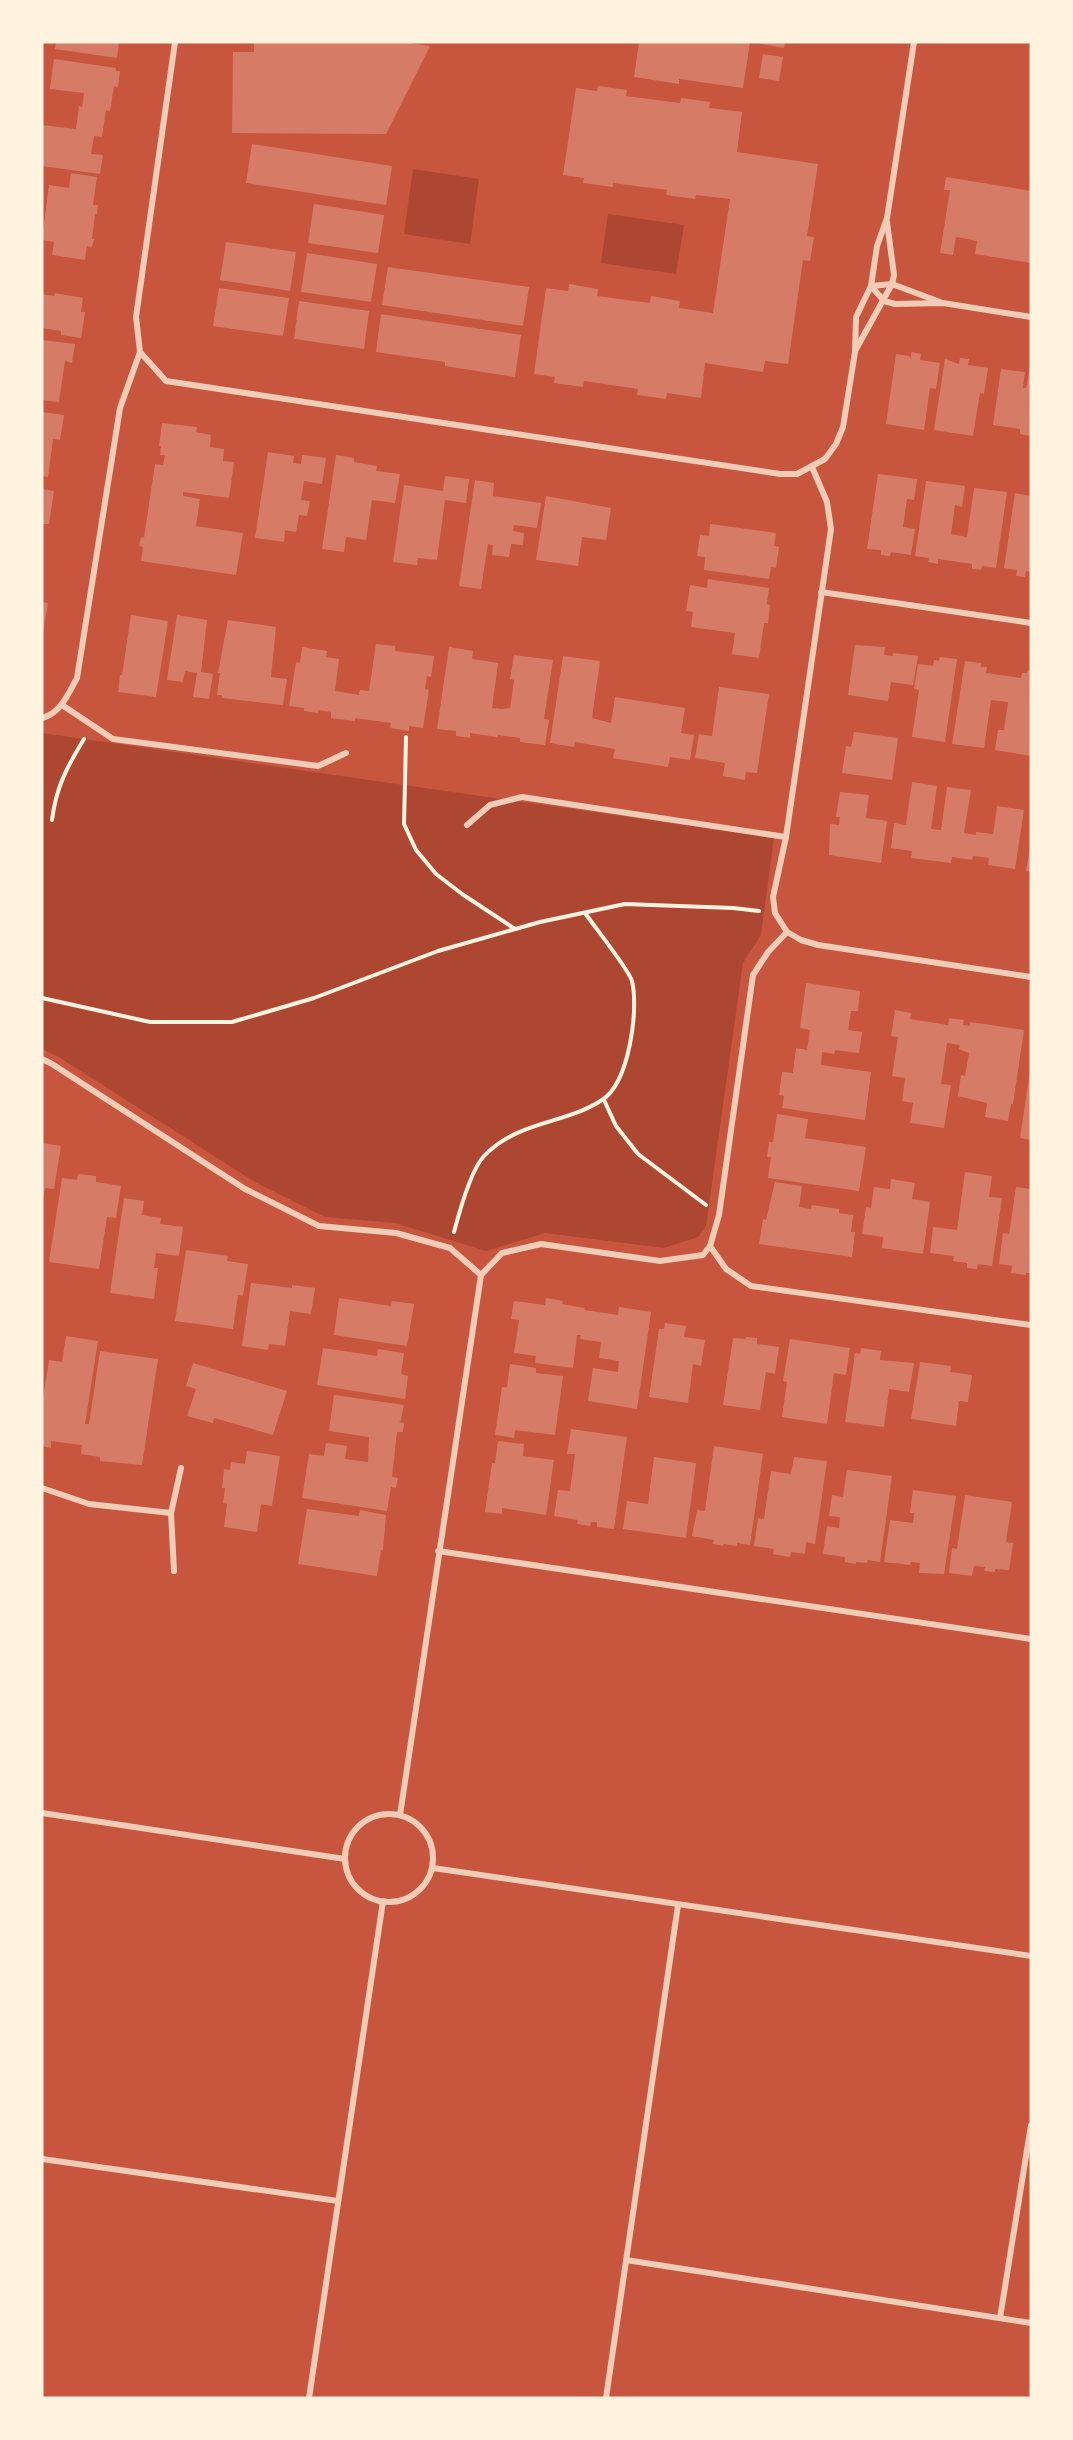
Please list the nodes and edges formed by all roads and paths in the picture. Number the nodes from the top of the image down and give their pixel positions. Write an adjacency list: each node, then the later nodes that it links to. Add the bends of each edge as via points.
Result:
1 (175, 42): 9 (street, via 136,317)
2 (914, 42): 3 (street)
3 (887, 218): 4 (street); 5 (street, via 876,246)
4 (892, 284): 5 (street); 6 (street); 7 (street)
5 (871, 286): 6 (street); 10 (street, via 856,317)
6 (884, 301): 7 (street); 10 (street)
7 (943, 303): 8 (street)
8 (1031, 316)
9 (140, 352): 11 (street, via 166,381 780,474 797,474); 14 (street, via 120,408 77,678)
10 (855, 352): 11 (street, via 843,427 825,459)
11 (812, 468): 12 (street, via 827,502 831,529)
12 (821, 592): 13 (street); 21 (street)
13 (1031, 623)
14 (62, 705): 15 (street); 16 (street)
15 (42, 718)
16 (92, 725): 18 (street, via 112,739 318,766); 19 (path, via 60,783)
17 (406, 737): 24 (path, via 404,824 416,850 436,874)
18 (345, 753)
19 (52, 820)
20 (467, 825): 21 (street, via 490,804 522,797)
21 (786, 837): 23 (street, via 773,897)
22 (585, 913): 23 (path, via 625,904); 24 (path); 29 (path, via 632,980 634,1032 622,1074)
23 (775, 913): 25 (street)
24 (515, 929): 27 (path, via 438,951 314,998 232,1022 150,1022)
25 (787, 932): 26 (street, via 818,945); 30 (street, via 753,975)
26 (1031, 977)
27 (42, 998)
28 (42, 1059): 32 (street, via 245,1189 319,1226 396,1233)
29 (604, 1100): 30 (path, via 616,1126 638,1154); 32 (path, via 519,1130 483,1157 463,1198)
30 (719, 1215): 31 (street)
31 (710, 1246): 33 (street, via 703,1255 660,1261 541,1244 502,1253); 34 (street, via 726,1269 751,1286)
32 (450, 1248): 33 (street)
33 (481, 1275): 38 (street)
34 (1031, 1325)
35 (181, 1468): 37 (street)
36 (42, 1488): 37 (street, via 88,1504)
37 (171, 1513): 39 (street)
38 (438, 1551): 40 (street); 42 (street)
39 (174, 1571)
40 (1031, 1639)
41 (42, 1813): 43 (street)
42 (400, 1815): 43 (street, via 367,1820 355,1830); 44 (street, via 414,1821 424,1832 432,1845)
43 (345, 1859): 45 (street, via 356,1887 368,1897)
44 (433, 1868): 45 (street, via 423,1886 411,1896); 46 (street)
45 (383, 1901): 50 (street)
46 (678, 1905): 47 (street); 51 (street)
47 (1031, 1956)
48 (1031, 2125): 52 (street)
49 (42, 2159): 50 (street)
50 (338, 2201): 54 (street)
51 (626, 2260): 52 (street); 55 (street)
52 (1000, 2318): 53 (street)
53 (1031, 2323)
54 (309, 2398)
55 (606, 2398)

